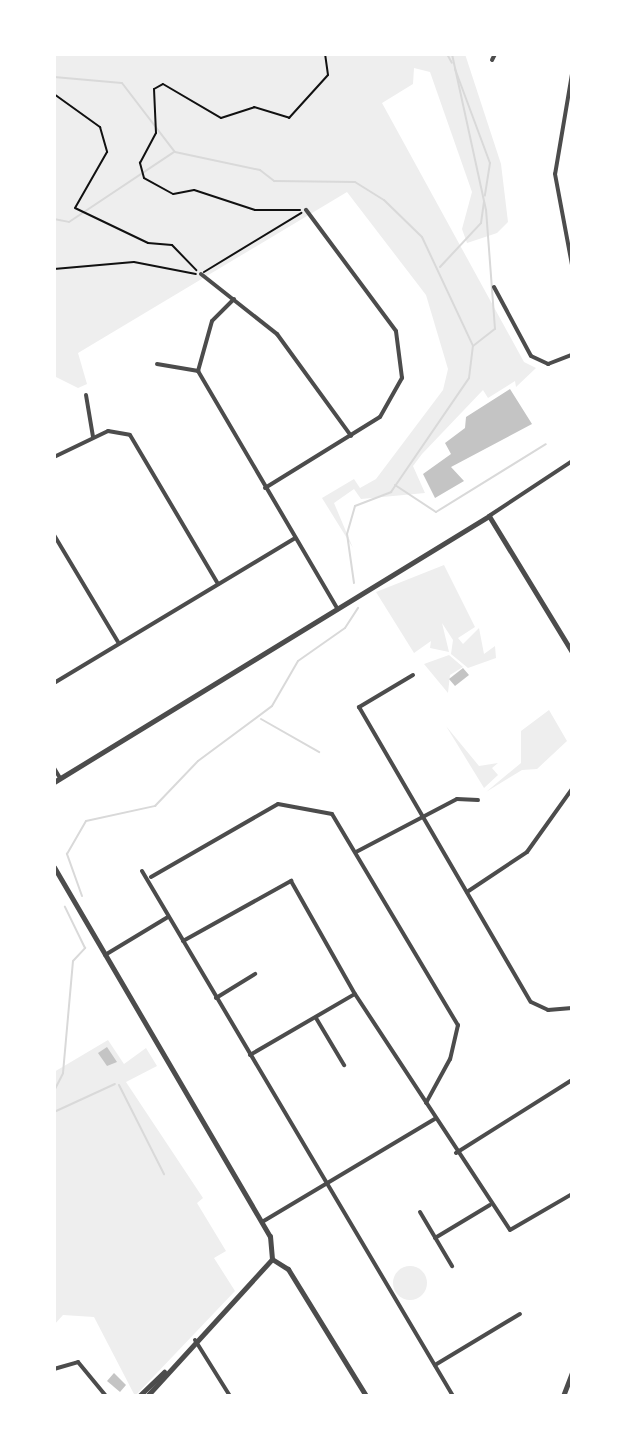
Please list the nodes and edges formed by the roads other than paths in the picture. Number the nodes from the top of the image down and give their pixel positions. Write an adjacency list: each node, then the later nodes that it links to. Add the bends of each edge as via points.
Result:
1 (495, 54): 2 (street)
2 (492, 60)
3 (572, 74): 5 (street, via 555,174)
4 (306, 210): 13 (street, via 401,341 396,396)
5 (572, 265)
6 (201, 274): 8 (street)
7 (494, 287): 9 (street, via 531,356 548,364)
8 (234, 299): 11 (street, via 212,321); 13 (street, via 277,334)
9 (572, 355)
10 (157, 364): 11 (street)
11 (198, 371): 17 (street)
12 (86, 395): 14 (street)
13 (351, 436): 17 (street)
14 (93, 437): 15 (street); 21 (street, via 115,429 130,435)
15 (54, 457)
16 (572, 462): 18 (street)
17 (265, 488): 20 (street)
18 (489, 516): 22 (street); 24 (street)
19 (54, 535): 23 (street)
20 (295, 538): 21 (street); 22 (street)
21 (218, 584): 23 (street)
22 (337, 608): 28 (street)
23 (119, 643): 26 (street)
24 (572, 652)
25 (413, 675): 31 (street, via 359,707)
26 (54, 683)
27 (54, 768): 28 (street)
28 (57, 780)
29 (572, 789): 36 (street, via 527,852)
30 (478, 800): 31 (street, via 457,799)
31 (423, 816): 32 (street); 36 (street)
32 (356, 852): 35 (street, via 332,814 278,804); 48 (street, via 458,1025)
33 (54, 867): 39 (street)
34 (142, 871): 35 (street)
35 (151, 877): 37 (street)
36 (467, 892): 43 (street, via 531,1002 548,1010)
37 (168, 917): 38 (street); 39 (street)
38 (183, 941): 41 (street, via 289,880); 42 (street)
39 (105, 955): 55 (street)
40 (255, 974): 42 (street)
41 (355, 994): 44 (street); 48 (street)
42 (216, 998): 45 (street)
43 (572, 1008)
44 (316, 1018): 45 (street); 46 (street)
45 (250, 1055): 51 (street)
46 (344, 1065)
47 (572, 1080): 50 (street)
48 (426, 1103): 49 (street)
49 (435, 1119): 50 (street); 51 (street)
50 (456, 1154): 53 (street)
51 (326, 1184): 55 (street); 62 (street)
52 (572, 1194): 53 (street, via 516,1232)
53 (490, 1205): 56 (street)
54 (420, 1212): 56 (street)
55 (262, 1223): 57 (street)
56 (435, 1238): 58 (street)
57 (272, 1259): 60 (street); 69 (street, via 288,1269)
58 (452, 1266)
59 (520, 1314): 62 (street)
60 (195, 1340): 61 (street); 68 (street)
61 (174, 1363): 66 (street); 67 (street)
62 (435, 1365): 70 (street)
63 (54, 1369): 65 (street, via 68,1361 88,1367)
64 (572, 1372): 71 (street)
65 (106, 1396)
66 (139, 1396)
67 (147, 1396)
68 (230, 1396)
69 (366, 1396)
70 (453, 1396)
71 (563, 1396)

